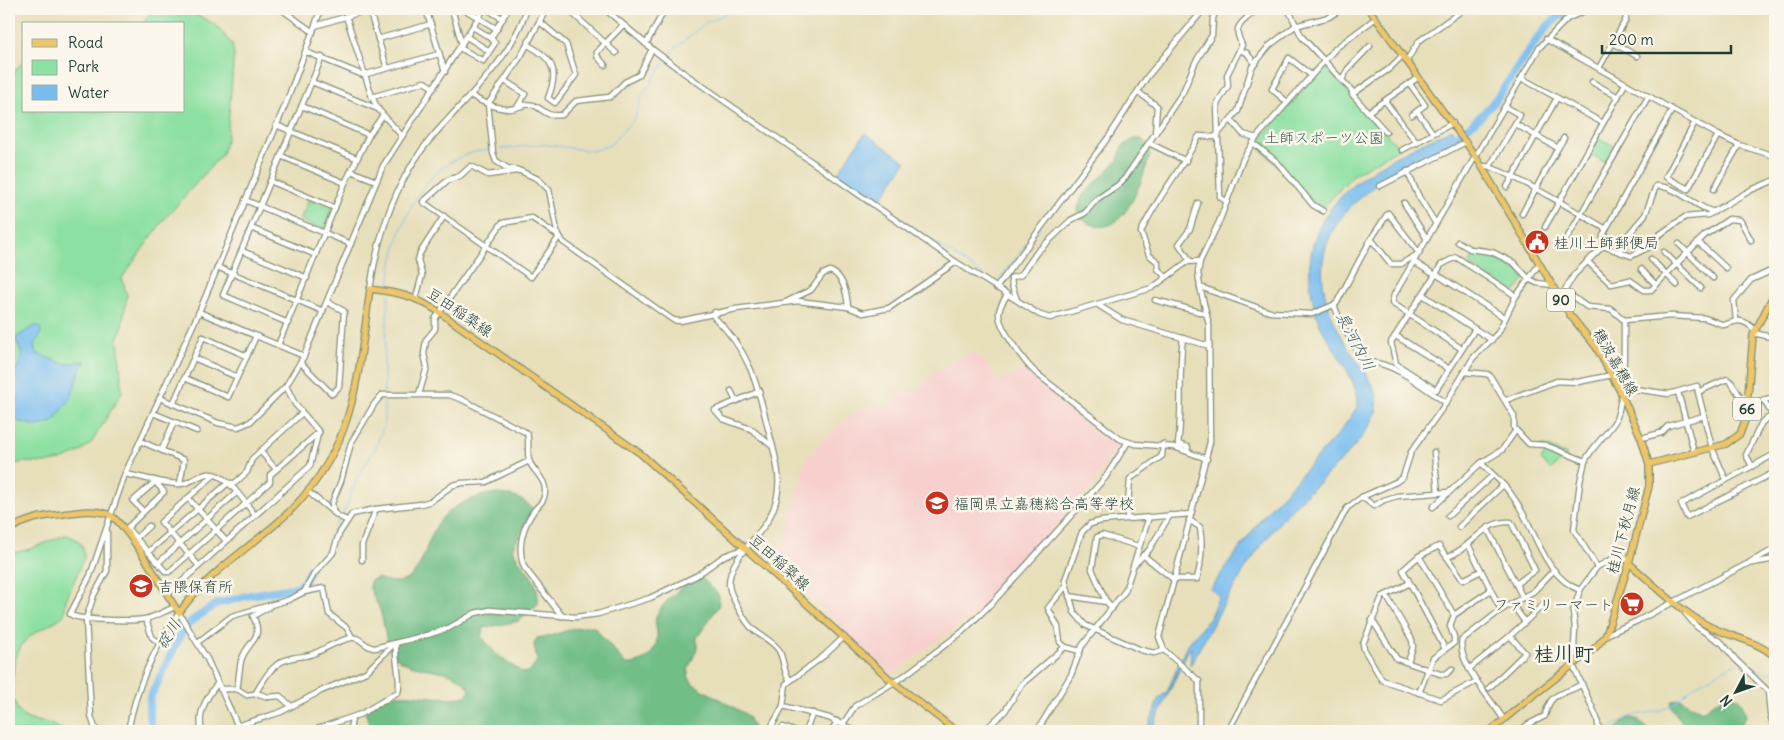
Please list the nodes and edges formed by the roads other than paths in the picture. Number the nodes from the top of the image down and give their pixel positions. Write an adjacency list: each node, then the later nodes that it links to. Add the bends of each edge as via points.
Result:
1 (280, 9): 34 (street)
2 (322, 9): 30 (street)
3 (370, 9): 23 (street); 37 (street)
4 (426, 9): 28 (street)
5 (453, 9): 43 (street)
6 (464, 9): 24 (street)
7 (486, 9): 24 (street); 26 (street)
8 (508, 9): 26 (street)
9 (527, 9): 73 (street, via 501,60)
10 (546, 9): 27 (street)
11 (568, 9): 40 (street)
12 (605, 9): 29 (street)
13 (665, 9): 41 (street)
14 (1204, 9): 71 (street)
15 (1217, 9): 104 (street, via 1212,35)
16 (1256, 9): 46 (street, via 1237,29 1242,46)
17 (1288, 9): 31 (street)
18 (1341, 9): 31 (street, via 1329,17)
19 (1368, 9): 25 (main road, 90)
20 (1464, 9): 53 (street, via 1419,41)
21 (1588, 9): 38 (street, via 1567,19)
22 (1624, 9): 39 (street, via 1626,19)
23 (346, 16): 30 (street); 60 (street)
24 (479, 18): 32 (street); 33 (street)
25 (1376, 18): 53 (main road, 90); 54 (street, via 1343,42)
26 (503, 19): 33 (street)
27 (540, 22): 42 (street); 42 (street, via 566,44 576,74 555,103 548,98 555,81 553,66 543,54)
28 (431, 24): 37 (street); 50 (street)
29 (623, 25): 40 (street); 41 (street)
30 (316, 26): 34 (street)
31 (1295, 26): 54 (street); 55 (street, via 1269,46)
32 (473, 27): 35 (street); 36 (street)
33 (497, 29): 36 (street)
34 (313, 32): 48 (street)
35 (467, 37): 43 (street); 47 (street)
36 (491, 38): 47 (street, via 495,43)
37 (378, 39): 57 (street)
38 (1546, 39): 58 (street); 64 (street)
39 (1613, 43): 51 (street); 58 (street)
40 (606, 44): 49 (street); 56 (street, via 597,52)
41 (646, 44): 45 (street)
42 (528, 45): 65 (street)
43 (461, 46): 47 (street, via 483,61); 59 (street)
44 (1370, 46): 63 (street)
45 (652, 49): 82 (street, via 639,75 625,82 610,97 576,100 562,115 544,114 534,106); 176 (street)
46 (1239, 50): 55 (street, via 1247,53); 99 (street, via 1227,75 1228,86 1217,104)
47 (490, 51)
48 (306, 52): 52 (street); 94 (street)
49 (616, 53)
50 (439, 54): 57 (street); 59 (street)
51 (1637, 56)
52 (322, 57): 60 (street); 66 (street)
53 (1405, 58): 62 (main road, 90); 72 (street)
54 (1324, 61): 61 (street); 63 (street)
55 (1255, 64): 90 (street, via 1243,101)
56 (606, 65)
57 (387, 68): 60 (street)
58 (1599, 68): 69 (street)
59 (445, 72): 70 (street)
60 (363, 75): 74 (street)
61 (1311, 75): 79 (street); 79 (street, via 1288,58 1272,88)
62 (1419, 77): 68 (street); 95 (main road, 90)
63 (1342, 79): 72 (street)
64 (1523, 79): 77 (street); 83 (street)
65 (505, 81): 80 (street); 82 (street, via 525,94)
66 (312, 82): 81 (street); 84 (street)
67 (1592, 82): 75 (street)
68 (1410, 84): 78 (street); 86 (street, via 1425,105)
69 (1624, 84): 75 (street); 76 (street)
70 (434, 88): 74 (street, via 424,82); 103 (street)
71 (1138, 92): 104 (street, via 1157,106); 195 (street, via 1110,135)
72 (1353, 92): 87 (street)
73 (472, 96): 80 (street); 197 (street, via 433,136 408,173 384,225)
74 (372, 97): 84 (street)
75 (1618, 97): 92 (street)
76 (1648, 97): 85 (street); 148 (street)
77 (1557, 98): 92 (street); 101 (street)
78 (1385, 101): 87 (street); 110 (street)
79 (1287, 102): 105 (street)
80 (488, 104): 82 (street, via 509,109); 122 (street, via 494,157 503,166)
81 (302, 106): 96 (street); 100 (street)
82 (518, 106)
83 (1506, 107): 93 (street, via 1520,115); 116 (street)
84 (378, 109): 88 (street)
85 (1672, 110): 91 (street); 153 (street)
86 (1417, 111): 89 (street); 98 (street)
87 (1368, 112): 97 (street)
88 (383, 115): 100 (street); 103 (street)
89 (1412, 115)
90 (1231, 120): 99 (street); 105 (street, via 1243,134)
91 (1695, 122): 102 (street); 126 (street)
92 (1602, 123): 140 (street)
93 (1515, 124): 101 (street); 120 (street)
94 (276, 125): 96 (street); 138 (street)
95 (1454, 125): 98 (street); 107 (main road, 穂波嘉穂線 / 90)
96 (291, 131): 114 (street); 117 (street)
97 (1386, 132)
98 (1433, 133): 110 (street)
99 (1219, 134): 118 (street, via 1215,137 1199,136); 139 (street, via 1220,197)
100 (369, 135): 117 (street)
101 (1536, 135): 112 (street); 125 (street)
102 (1718, 135): 111 (street); 135 (street)
103 (402, 136): 129 (street)
104 (1154, 136): 108 (street)
105 (1256, 138): 109 (street)
106 (1564, 138): 112 (street)
107 (1466, 141): 116 (main road, 穂波嘉穂線 / 90); 123 (street)
108 (1149, 143): 118 (street); 207 (street, via 1118,185 1104,192 1085,213 1071,220 1037,252 1021,275 1011,278)
109 (1253, 143): 139 (street, via 1243,159); 145 (street, via 1277,162)
110 (1417, 143): 113 (street)
111 (1739, 145): 115 (street); 136 (street)
112 (1558, 148): 134 (street)
113 (1402, 150)
114 (281, 156): 128 (street); 130 (street)
115 (1775, 156)
116 (1476, 157): 119 (main road, 穂波嘉穂線 / 90); 150 (street)
117 (356, 158): 121 (street)
118 (1186, 160): 187 (street, via 1158,199 1141,232 1149,255 1158,262 1158,269)
119 (1482, 166): 120 (street); 178 (main road, 穂波嘉穂線 / 90)
120 (1490, 166): 125 (street)
121 (351, 170): 129 (street); 130 (street)
122 (521, 171): 149 (street, via 488,175 469,167 464,174 448,180 423,202); 155 (street, via 538,179 549,190)
123 (1407, 171): 131 (street); 150 (street)
124 (1775, 172): 127 (street)
125 (1512, 177): 133 (street); 134 (street)
126 (1666, 177): 132 (street); 135 (street)
127 (1774, 180): 146 (street)
128 (270, 181): 143 (street); 144 (street)
129 (376, 181): 162 (street)
130 (345, 183): 144 (street)
131 (1380, 186)
132 (1661, 186): 137 (street); 167 (street, via 1656,186 1644,215)
133 (1507, 187)
134 (1535, 189): 140 (street); 147 (street)
135 (1688, 189): 137 (street)
136 (1714, 189)
137 (1685, 196): 146 (street, via 1701,209)
138 (245, 200): 143 (street); 180 (street)
139 (1227, 202): 174 (street)
140 (1559, 202): 148 (street); 151 (street)
141 (1198, 204): 173 (street, via 1190,229 1179,244)
142 (1404, 204): 157 (street)
143 (260, 206): 152 (street); 154 (street)
144 (335, 208): 154 (street)
145 (1323, 211)
146 (1714, 212): 167 (street, via 1685,218 1659,235 1651,246 1631,256)
147 (1522, 214)
148 (1581, 215): 153 (street); 158 (street)
149 (444, 216): 164 (street); 203 (street, via 420,252 418,260 422,275)
150 (1436, 224): 157 (street)
151 (1546, 226)
152 (251, 228): 166 (street); 171 (street)
153 (1606, 229): 165 (street)
154 (325, 233): 162 (street); 171 (street)
155 (558, 236): 164 (street, via 532,218 502,223); 164 (street, via 531,277); 216 (street, via 673,320)
156 (1371, 239): 170 (street, via 1391,264 1401,264); 170 (street, via 1388,213); 211 (street)
157 (1428, 239): 170 (street)
158 (1566, 240)
159 (1751, 240): 161 (street, via 1740,220 1729,219)
160 (1458, 242): 190 (street, via 1470,249 1492,252 1514,264)
161 (1698, 242): 169 (street); 181 (street)
162 (351, 244): 208 (street)
163 (1679, 244): 169 (street)
164 (486, 245): 215 (street)
165 (1603, 246): 167 (street); 175 (street)
166 (242, 252): 184 (street); 188 (street)
167 (1620, 252)
168 (1664, 252): 179 (street)
169 (1688, 252): 179 (street); 189 (street)
170 (1419, 253): 177 (street)
171 (316, 255): 188 (street)
172 (1651, 259): 186 (street)
173 (1190, 261): 174 (street); 187 (street)
174 (1200, 261): 194 (street)
175 (1587, 261): 192 (street, via 1611,284 1630,280 1644,290 1651,290); 198 (street)
176 (956, 262): 195 (street); 212 (street, via 889,308 863,313)
177 (1414, 262): 185 (street); 218 (street, via 1392,303)
178 (1539, 264): 190 (street); 191 (main road, 穂波嘉穂線 / 90)
179 (1676, 264): 186 (street); 196 (street)
180 (217, 267): 184 (street); 214 (street)
181 (1726, 268)
182 (1641, 269): 192 (street)
183 (1775, 269): 221 (street, via 1751,280 1734,300)
184 (232, 273): 205 (street); 222 (street, via 223,295)
185 (1435, 274): 200 (street); 202 (street, via 1442,265 1456,257); 219 (street)
186 (1666, 274): 192 (street); 193 (street)
187 (1166, 277): 210 (street, via 1152,288)
188 (307, 278): 205 (street)
189 (1713, 278)
190 (1529, 279): 191 (street); 202 (street)
191 (1553, 285): 204 (main road, 穂波嘉穂線 / 90)
192 (1656, 285)
193 (1677, 285)
194 (1200, 286): 211 (street, via 1270,312 1312,314); 217 (street)
195 (996, 288): 201 (street)
196 (1701, 288)
197 (370, 289): 203 (main road, 豆田稲築線); 295 (main road, via 352,410 331,456)
198 (1565, 291): 204 (street); 220 (street, via 1587,307 1611,309)
199 (1775, 292): 224 (main road, 66)
200 (1423, 294): 218 (street); 223 (street)
201 (1007, 295): 207 (street); 269 (street, via 999,317 1025,362 1109,432)
202 (1516, 296): 219 (street)
203 (416, 297): 215 (main road, 豆田稲築線)
204 (1560, 298): 239 (main road, 穂波嘉穂線 / 90)
205 (298, 300): 213 (street); 222 (street)
206 (1155, 300): 217 (street)
207 (1018, 301): 210 (street, via 1035,313 1050,318)
208 (327, 302): 213 (street); 236 (street, via 344,311 340,387 332,394)
209 (785, 302): 212 (street); 212 (street, via 811,290 823,274 830,271 844,286); 216 (street)
210 (1097, 305): 227 (street, via 1122,320)
211 (1333, 306): 255 (street, via 1365,363 1377,362 1396,369)
212 (848, 307)
213 (323, 311): 234 (street)
214 (199, 312): 225 (street); 251 (street)
215 (439, 312): 248 (street, via 435,329 426,340 424,354 427,367); 330 (main road, 豆田稲築線, via 641,454)
216 (716, 312): 245 (street, via 714,318 726,328 746,358)
217 (1207, 314): 231 (street)
218 (1409, 315): 226 (street); 232 (street)
219 (1505, 318): 229 (street)
220 (1624, 320): 221 (street, via 1671,316 1706,318 1724,325); 243 (street)
221 (1736, 320): 224 (street, via 1747,321)
222 (288, 323): 230 (street)
223 (1475, 329): 229 (street); 232 (street)
224 (1754, 331): 228 (street); 249 (main road, 66)
225 (256, 336): 230 (street); 233 (street)
226 (1396, 336): 237 (street); 237 (street, via 1391,342 1396,364 1436,390)
227 (1183, 338): 231 (street); 275 (street, via 1178,444 1188,447)
228 (1775, 338)
229 (1492, 340): 238 (street)
230 (278, 345): 234 (street)
231 (1209, 346): 279 (street, via 1210,442)
232 (1462, 349): 237 (street)
233 (246, 356): 235 (street, via 203,337); 240 (street)
234 (304, 356): 236 (street)
235 (194, 358): 240 (street); 241 (street)
236 (301, 363): 242 (street)
237 (1449, 370)
238 (1464, 372): 252 (street, via 1487,374); 255 (street)
239 (1612, 375): 243 (main road, 穂波嘉穂線 / 90); 252 (street, via 1578,382 1557,381)
240 (237, 377): 241 (street, via 228,397)
241 (185, 378): 256 (street)
242 (286, 386): 256 (street, via 250,422 238,427 218,424); 259 (street)
243 (1621, 390): 246 (street); 267 (main road, 穂波嘉穂線 / 90); 280 (street, via 1617,419)
244 (731, 391): 254 (street)
245 (760, 391): 254 (street); 271 (street)
246 (1678, 392): 247 (street, via 1697,386); 262 (street)
247 (1698, 392): 249 (street, via 1727,379 1740,396); 260 (street)
248 (419, 394): 281 (street, via 449,395 506,424 524,429 529,438); 305 (street, via 387,394 378,398 351,443 332,503)
249 (1748, 397): 257 (main road, 66)
250 (1775, 397): 253 (street)
251 (160, 398): 256 (street); 258 (street)
252 (1506, 400): 264 (street, via 1514,416)
253 (1764, 400): 257 (street); 261 (street)
254 (736, 402): 271 (street, via 715,410 717,414 751,429)
255 (1446, 403): 299 (street, via 1411,452 1403,477)
256 (173, 404)
257 (1748, 404): 272 (main road, 66, via 1740,434 1726,444)
258 (153, 413): 263 (street); 268 (street)
259 (302, 413): 266 (street); 274 (street)
260 (1704, 416): 262 (street); 272 (street)
261 (1774, 418): 284 (street, via 1762,422 1746,455)
262 (1686, 421): 267 (street, via 1668,426 1661,434); 277 (street)
263 (174, 422): 265 (street); 273 (street)
264 (1516, 430): 280 (street, via 1533,446 1545,445); 282 (street, via 1502,450)
265 (196, 431)
266 (319, 432): 285 (street); 309 (street, via 310,466)
267 (1641, 438): 283 (main road, 穂波嘉穂線 / 90)
268 (140, 441): 273 (street); 287 (street)
269 (1128, 442): 270 (street); 394 (street, via 1105,478 994,601 962,632)
270 (1163, 444): 275 (street); 313 (street, via 1162,456 1130,479)
271 (773, 447): 330 (street, via 779,472 774,508)
272 (1712, 448): 277 (main road, 66); 291 (street)
273 (162, 449): 293 (street, via 184,460)
274 (260, 451): 285 (street); 292 (street, via 252,458 245,474 234,483)
275 (1187, 451): 279 (street)
276 (1434, 452): 296 (street)
277 (1694, 452): 283 (main road, 66)
278 (1775, 454): 284 (street)
279 (1207, 459): 307 (street)
280 (1586, 461): 344 (street, via 1574,530)
281 (529, 462): 304 (street, via 486,482 454,485 431,501); 369 (street, via 540,476 545,490 544,498 530,515 519,549 520,558)
282 (1482, 462): 288 (street); 297 (street)
283 (1649, 464): 339 (main road, 桂川下秋月線, via 1647,499)
284 (1752, 466): 291 (street)
285 (276, 469): 301 (street, via 270,475 270,482)
286 (1775, 472): 291 (street, via 1687,517 1681,504)
287 (125, 474): 290 (street); 308 (street)
288 (1493, 474): 294 (street); 312 (street)
289 (214, 475): 292 (street); 293 (street, via 208,474); 300 (street)
290 (154, 480): 293 (street); 306 (street, via 133,501); 306 (street, via 164,492)
291 (1726, 480)
292 (228, 483): 298 (street); 302 (street)
293 (180, 484)
294 (1503, 485): 319 (street); 345 (street, via 1519,505)
295 (307, 491): 305 (street); 367 (main road, via 279,521 211,578)
296 (1438, 492): 297 (street); 299 (street, via 1397,496 1374,506)
297 (1449, 492): 303 (street)
298 (236, 493): 301 (street); 314 (street)
299 (1362, 497): 425 (street, via 1347,508)
300 (188, 498): 302 (street); 324 (street, via 161,522)
301 (245, 504): 309 (street); 323 (street)
302 (198, 508): 314 (street); 324 (street)
303 (1433, 508)
304 (376, 509): 315 (street, via 356,513); 338 (street, via 362,545)
305 (334, 510): 315 (street)
306 (143, 511): 321 (street)
307 (1191, 514): 310 (street); 316 (street)
308 (110, 515): 317 (street); 321 (main road); 322 (main road, via 84,511 43,516)
309 (255, 515): 326 (street)
310 (1170, 515): 311 (street); 334 (street)
311 (1149, 516): 313 (street); 329 (street)
312 (1448, 516)
313 (1127, 518): 350 (street, via 1102,520 1086,528 1070,564)
314 (207, 519): 323 (street); 327 (street)
315 (346, 520): 353 (street, via 333,553 314,574)
316 (1189, 520): 347 (street); 347 (street, via 1200,527 1201,567 1197,579)
317 (107, 524): 370 (street, via 106,571); 370 (street, via 87,582 70,614)
318 (149, 526): 325 (street)
319 (1459, 527)
320 (1487, 528): 328 (street); 349 (street); 349 (street, via 1496,522 1511,522 1535,570)
321 (125, 529): 325 (street); 354 (main road)
322 (9, 530)
323 (217, 530): 326 (street); 333 (street)
324 (170, 533): 327 (street); 332 (street)
325 (136, 538): 332 (street)
326 (226, 541): 343 (street)
327 (180, 544): 333 (street); 340 (street)
328 (1468, 544): 336 (street); 346 (street)
329 (1138, 546): 342 (street); 359 (street, via 1102,535 1097,537 1092,569)
330 (746, 548): 369 (street, via 724,556 696,576 650,598 598,614); 378 (main road, 豆田稲築線); 392 (street, via 738,556 730,589 748,623 778,650)
331 (1775, 549): 341 (street)
332 (148, 552): 340 (street)
333 (189, 554): 340 (street, via 168,573); 343 (street)
334 (1143, 555): 342 (street); 347 (street)
335 (1419, 556): 336 (street, via 1439,546); 348 (street, via 1403,570); 368 (street)
336 (1447, 557): 346 (street, via 1463,580)
337 (1775, 559): 341 (street)
338 (362, 560)
339 (1629, 562): 344 (street, via 1614,558); 358 (main road); 375 (main road, 桂川下秋月線)
340 (158, 563)
341 (1747, 564): 358 (street)
342 (1134, 565): 364 (street, via 1125,591)
343 (199, 566): 354 (street)
344 (1597, 567): 352 (street)
345 (1554, 570): 352 (street, via 1565,582); 357 (street)
346 (1481, 571): 351 (street)
347 (1173, 579): 384 (street, via 1159,634)
348 (1408, 584): 355 (street); 383 (street)
349 (1516, 584): 357 (street)
350 (1066, 586): 356 (street); 382 (street, via 1048,608 1058,627 1060,642)
351 (1491, 590): 365 (street); 368 (street)
352 (1580, 590): 388 (street, via 1573,612)
353 (304, 592): 362 (street); 377 (street, via 324,588 330,614 347,628)
354 (167, 595): 363 (main road)
355 (1386, 595): 372 (street); 387 (street, via 1412,640)
356 (1069, 596): 359 (street); 374 (street, via 1076,617)
357 (1523, 598): 360 (street)
358 (1673, 601): 366 (main road); 375 (street, via 1637,622)
359 (1107, 602): 364 (street)
360 (1512, 604): 365 (street); 373 (street)
361 (1544, 604): 373 (street)
362 (270, 605): 379 (street, via 230,617); 399 (street, via 253,616 258,635 245,650)
363 (174, 607): 367 (main road); 371 (street)
364 (1112, 609): 374 (street)
365 (1501, 610): 389 (street, via 1462,640 1461,647)
366 (1684, 611): 386 (main road, via 1714,629 1763,648); 429 (street, via 1697,627 1722,643 1768,691)
367 (179, 613): 379 (street); 381 (street)
368 (1454, 615): 383 (street, via 1450,626 1455,640)
369 (562, 616): 380 (street, via 490,610 475,613 449,628)
370 (86, 619): 371 (street); 410 (street, via 91,716)
371 (146, 619): 381 (street, via 152,637)
372 (1372, 620): 387 (street, via 1394,656); 401 (street, via 1363,647 1379,677)
373 (1525, 622): 376 (street)
374 (1095, 630): 384 (street, via 1149,653); 385 (street)
375 (1606, 634): 388 (main road, 桂川下秋月線, via 1596,647)
376 (1510, 636): 389 (street); 397 (street, via 1525,653)
377 (352, 637): 380 (street, via 371,648); 400 (street, via 310,655 275,665)
378 (844, 637): 392 (street); 394 (main road, 豆田稲築線)
379 (198, 642): 395 (street)
380 (396, 642): 402 (street, via 366,672); 405 (street, via 398,692)
381 (159, 643): 411 (street, via 137,693)
382 (1065, 647): 385 (street); 422 (street, via 1022,684 1005,710)
383 (1445, 649): 391 (street, via 1432,658)
384 (1164, 650): 424 (street, via 1200,684)
385 (1080, 651): 423 (street, via 1071,675)
386 (1775, 657)
387 (1408, 662): 391 (street)
388 (1573, 665): 396 (street); 406 (main road, 桂川下秋月線)
389 (1469, 668): 393 (street)
390 (1452, 669): 391 (street, via 1443,675)
391 (1428, 670): 401 (street)
392 (790, 680): 403 (street, via 786,684)
393 (1477, 681): 401 (street, via 1441,700); 406 (street)
394 (893, 682): 408 (street, via 855,706); 421 (main road, 豆田稲築線)
395 (218, 683): 398 (street); 412 (street, via 202,711)
396 (1582, 684): 427 (street, via 1555,695 1548,703 1545,716); 428 (street, via 1597,718)
397 (1489, 688)
398 (220, 689): 399 (street); 409 (street)
399 (236, 689): 400 (street, via 251,696)
400 (256, 693): 402 (street, via 280,696)
401 (1419, 693)
402 (291, 706): 409 (street)
403 (783, 706): 404 (street); 415 (street)
404 (813, 713): 407 (street); 418 (street)
405 (352, 718): 413 (street); 414 (street)
406 (1504, 720): 426 (main road, 桂川下秋月線)
407 (837, 721): 408 (street); 419 (street)
408 (843, 724): 420 (street)
409 (238, 729)
410 (96, 731)
411 (128, 731)
412 (202, 731)
413 (311, 731)
414 (350, 731)
415 (769, 731)
416 (780, 731): 417 (street, via 783,727)
417 (794, 731)
418 (805, 731)
419 (832, 731)
420 (855, 731)
421 (956, 731)
422 (984, 731)
423 (1037, 731)
424 (1199, 731)
425 (1228, 731)
426 (1490, 731)
427 (1521, 731)
428 (1599, 731)
429 (1775, 731)

